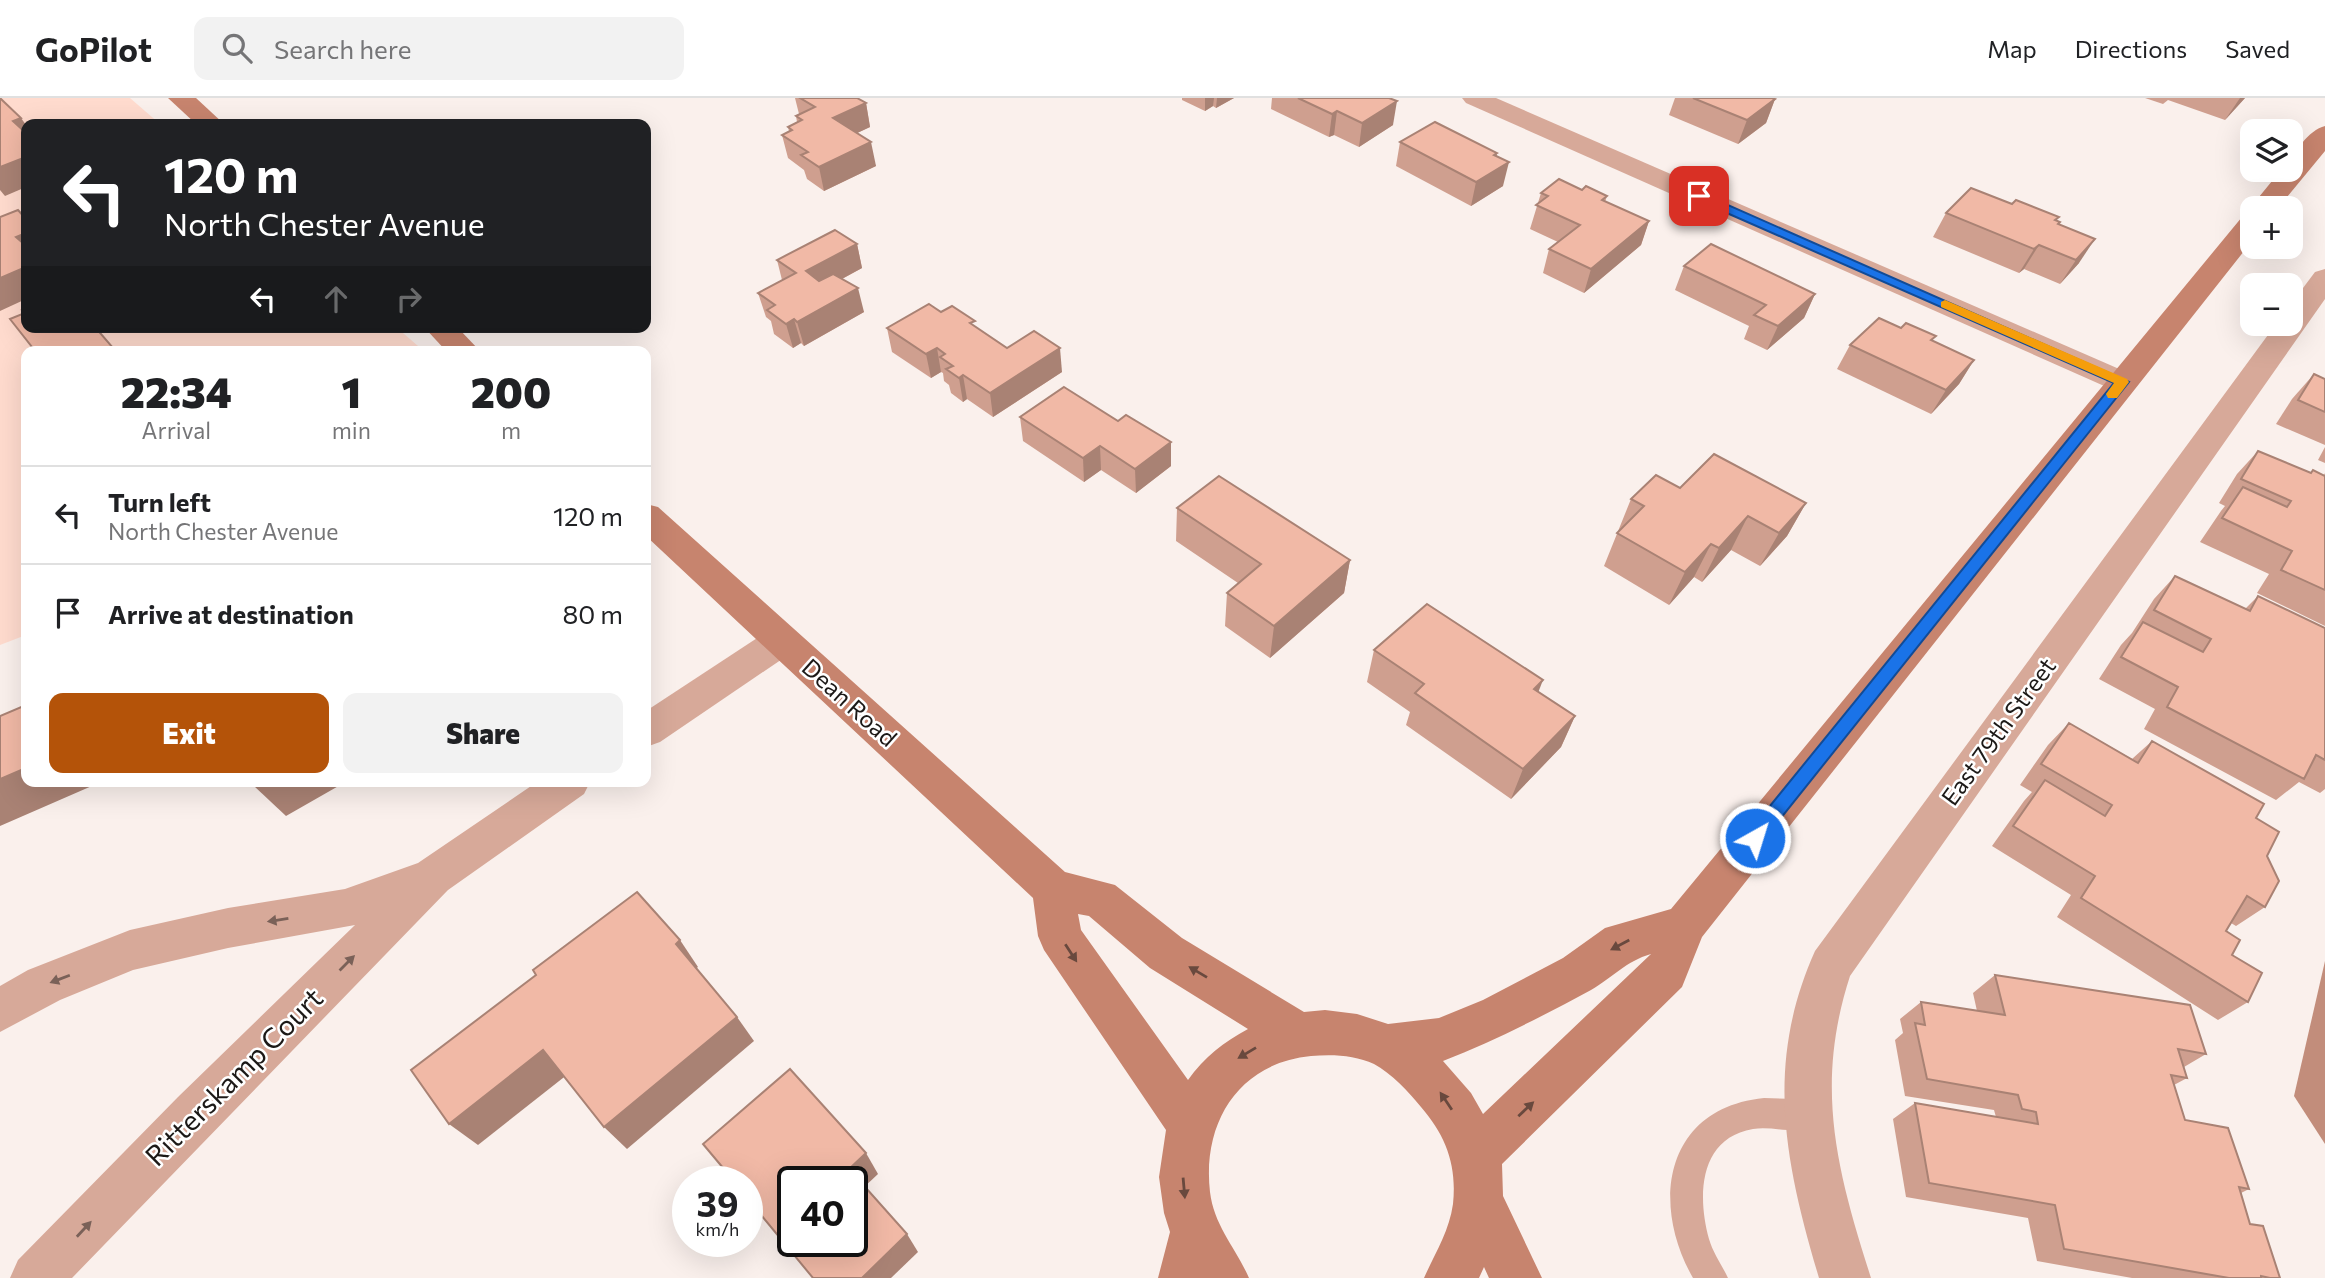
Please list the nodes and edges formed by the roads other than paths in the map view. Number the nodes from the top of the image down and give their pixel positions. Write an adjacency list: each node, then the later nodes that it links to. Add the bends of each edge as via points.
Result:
1 (181, 98): 3 (street)
2 (1475, 98): 10 (street)
3 (205, 119)
4 (2325, 134): 5 (street)
5 (2274, 196)
6 (2240, 238): 10 (street)
7 (2325, 278): 21 (street, East 79th Street, via 1831,966 1810,1029)
8 (445, 333): 9 (street)
9 (460, 346)
10 (2122, 382): 17 (street)
11 (651, 521): 12 (street, Dean Road)
12 (781, 641): 13 (street); 16 (street, Dean Road)
13 (651, 728)
14 (563, 787): 15 (street, Ritterskamp Court)
15 (433, 877): 18 (street, Ritterskamp Court, one-way to 18, via 345,909 130,950 44,985); 25 (street, Ritterskamp Court, one-way to 15)
16 (1053, 889): 19 (street, one-way to 16, via 1166,953 1100,899); 22 (street, one-way to 22, via 1060,936)
17 (1685, 925): 20 (street, one-way to 20, via 1621,942 1579,973 1499,1016 1440,1040); 23 (street, one-way to 17, via 1666,972)
18 (0, 1010)
19 (1298, 1034): 20 (street, via 1344,1034); 22 (street, one-way to 22, via 1269,1041 1242,1055 1220,1074)
20 (1387, 1047): 23 (street, one-way to 20, via 1444,1096 1419,1069)
21 (1806, 1116): 29 (lane, via 1777,1111 1724,1123 1694,1155 1684,1197 1692,1243); 30 (street, East 79th Street, via 1814,1172)
22 (1190, 1123): 24 (street, one-way to 24, via 1182,1161)
23 (1477, 1177): 27 (street, via 1473,1232); 28 (street)
24 (1189, 1256): 26 (street, via 1210,1262)
25 (36, 1278)
26 (1223, 1278)
27 (1450, 1278)
28 (1516, 1278)
29 (1711, 1278)
30 (1845, 1278)

